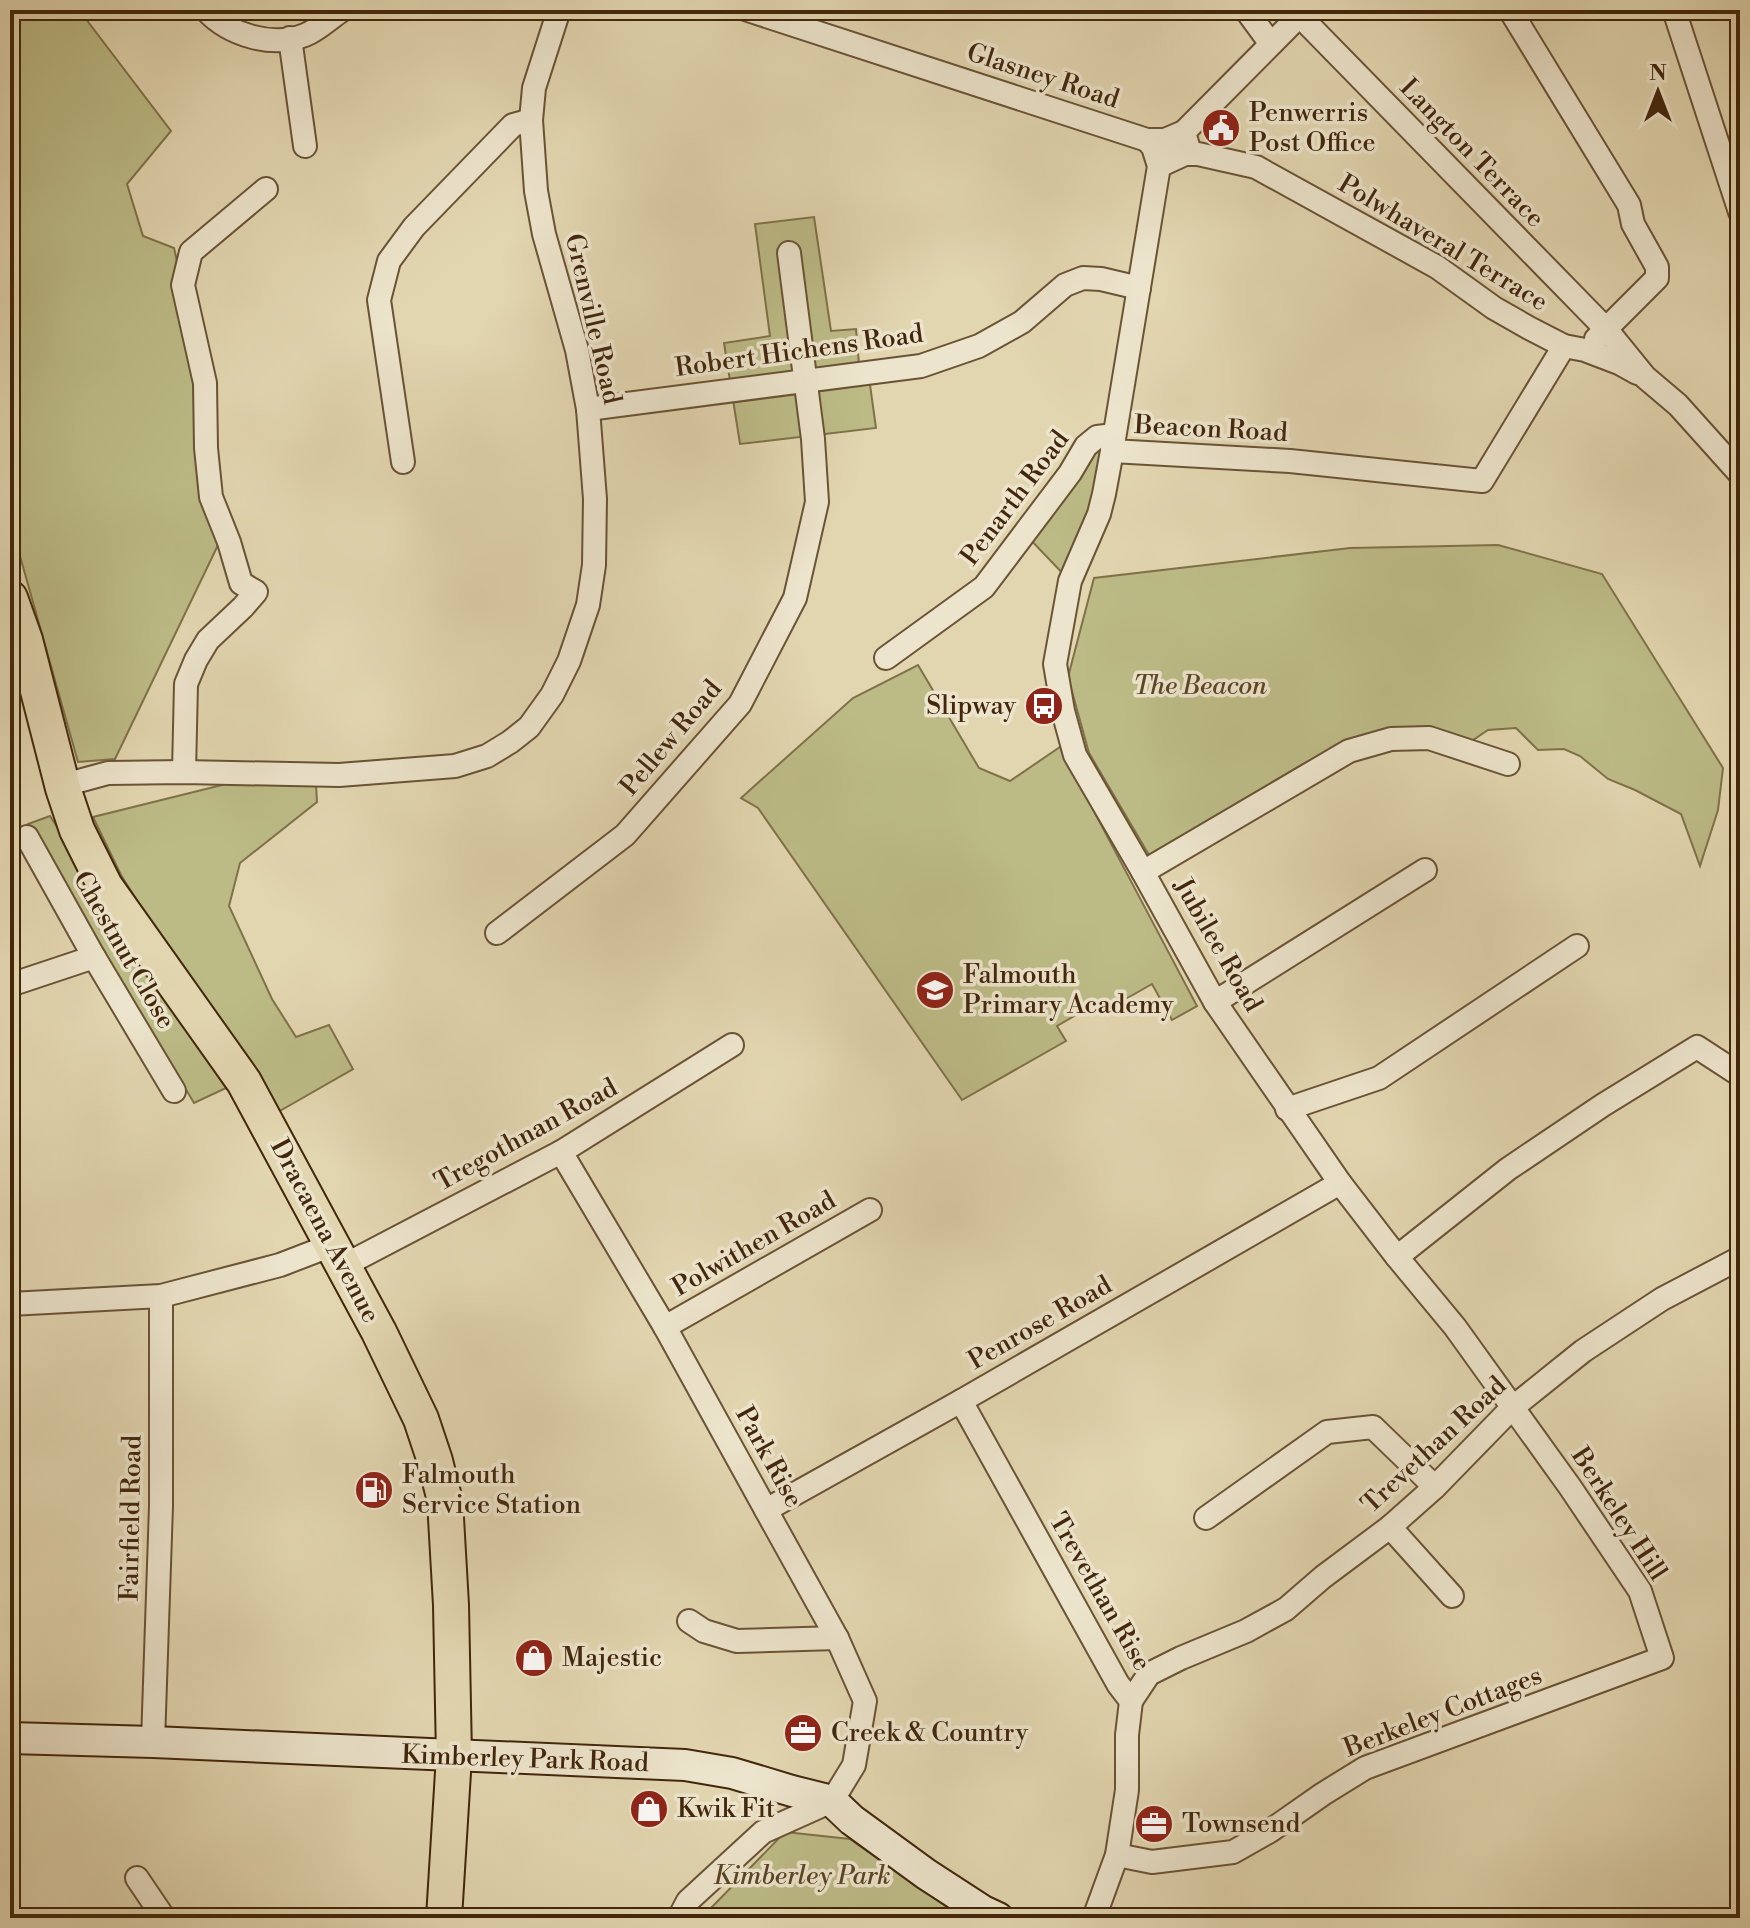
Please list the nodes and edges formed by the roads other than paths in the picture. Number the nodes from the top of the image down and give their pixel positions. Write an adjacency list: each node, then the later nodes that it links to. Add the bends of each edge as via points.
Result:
1 (206, 10): 9 (street, via 243,34 278,41)
2 (342, 10): 9 (street, via 306,35)
3 (559, 10): 11 (street, Grenville Road, via 534,88)
4 (748, 10): 12 (street, Glasney Road)
5 (1246, 10): 10 (street)
6 (1510, 10): 20 (street, via 1629,205 1633,224 1657,267 1657,278)
7 (1674, 10): 17 (street)
8 (1302, 13): 10 (street); 20 (street, Langton Terrace)
9 (290, 38): 14 (street)
10 (1271, 44): 13 (street)
11 (531, 120): 24 (street, Grenville Road, via 544,234); 26 (street, via 513,125 414,227 389,261 379,300)
12 (1147, 140): 13 (street); 15 (street)
13 (1187, 143): 15 (street, via 1185,154); 21 (street, Polwhaveral Terrace, via 1198,154 1256,167 1437,267 1494,308)
14 (305, 146)
15 (1159, 166): 19 (street, Beacon Road)
16 (266, 189): 31 (street, via 191,252 183,285 205,383 211,497 241,583 256,592 208,640 186,684)
17 (1740, 212)
18 (789, 253): 23 (street, Pellew Road)
19 (1139, 288): 23 (street, Robert Hichens Road, via 1083,278 979,346 921,366); 25 (street, Beacon Road)
20 (1606, 329): 21 (street); 22 (street, Langton Terrace)
21 (1575, 348): 22 (street, Polwhaveral Terrace); 25 (street, Beacon Road, via 1482,481)
22 (1645, 377): 27 (street)
23 (805, 381): 24 (street, Robert Hichens Road); 36 (street, Pellew Road, via 817,502 795,598 740,704 625,835)
24 (588, 409): 31 (street, Grenville Road, via 595,499 588,605 569,661 529,727 487,756 455,766 339,775)
25 (1113, 443): 29 (street, Penarth Road, via 1097,437 1086,446 984,587); 35 (street, Jubilee Road, via 1099,514 1070,581 1055,664 1075,755)
26 (403, 462)
27 (1740, 474)
28 (10, 598): 32 (main road, Dracaena Avenue)
29 (886, 658)
30 (1508, 764): 35 (street, via 1429,738 1391,739 1349,751)
31 (184, 772): 32 (street, Grenville Road, via 108,773)
32 (63, 788): 48 (main road, Dracaena Avenue, via 105,886 244,1082)
33 (27, 837): 38 (street, Chestnut Close)
34 (1425, 870): 40 (street)
35 (1143, 872): 40 (street, Jubilee Road)
36 (497, 933)
37 (1577, 946): 44 (street, via 1379,1078)
38 (94, 957): 39 (street); 43 (street, Chestnut Close)
39 (10, 985)
40 (1215, 1002): 44 (street, Jubilee Road)
41 (732, 1045): 45 (street, Tregothnan Road)
42 (1740, 1075): 49 (street, via 1697,1047 1508,1169)
43 (174, 1091)
44 (1287, 1109): 46 (street, Jubilee Road)
45 (561, 1152): 48 (street, Tregothnan Road); 53 (street, Park Rise)
46 (1340, 1183): 49 (street, Jubilee Road); 54 (street, Penrose Road)
47 (870, 1210): 53 (street, Polwithen Road)
48 (337, 1254): 51 (street, Tregothnan Road, via 319,1250); 67 (main road, Dracaena Avenue, via 421,1419 445,1501)
49 (1397, 1257): 55 (street, Jubilee Road)
50 (1740, 1258): 55 (street, Trevethan Road, via 1583,1351)
51 (161, 1296): 52 (street, Tregothnan Road); 66 (street, Fairfield Road)
52 (10, 1304)
53 (665, 1327): 57 (street, Park Rise)
54 (961, 1401): 57 (street, Penrose Road); 64 (street, Trevethan Rise)
55 (1512, 1408): 56 (street, Trevethan Road); 63 (street, Berkeley Hill, via 1640,1591)
56 (1435, 1487): 58 (street, via 1373,1427 1327,1432); 59 (street, Trevethan Road)
57 (766, 1510): 62 (street, Park Rise)
58 (1206, 1518)
59 (1390, 1527): 60 (street); 64 (street, Trevethan Road, via 1286,1609 1149,1674)
60 (1452, 1596)
61 (689, 1621): 62 (street, via 737,1641)
62 (837, 1638): 68 (street, Park Rise, via 865,1701 854,1765)
63 (1662, 1658): 69 (street, Berkeley Cottages, via 1365,1768 1233,1852 1152,1862)
64 (1131, 1701): 69 (street, Trevethan Rise, via 1127,1790)
65 (10, 1738): 66 (street, Kimberley Park Road)
66 (153, 1742): 67 (street, Kimberley Park Road)
67 (454, 1756): 68 (street, Kimberley Park Road, via 685,1765); 72 (main road, Dracaena Avenue)
68 (832, 1801): 73 (street, via 763,1832 688,1901); 74 (street, Kimberley Park Road, via 926,1874)
69 (1117, 1855): 75 (street, Trevethan Rise)
70 (137, 1878): 71 (street)
71 (164, 1918)
72 (444, 1918)
73 (679, 1918)
74 (998, 1918)
75 (1094, 1918)

